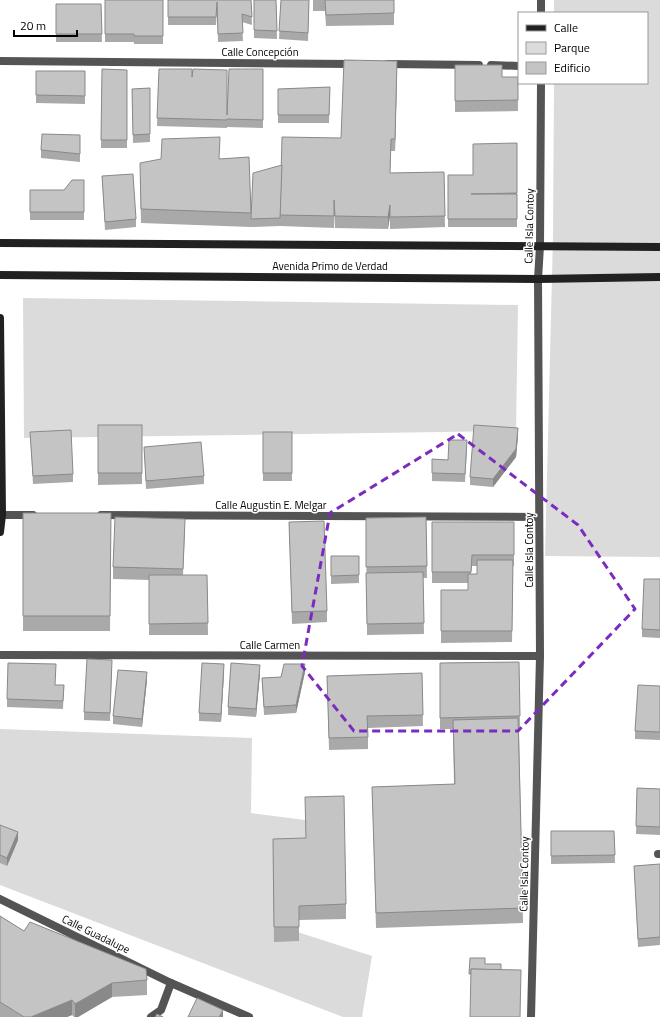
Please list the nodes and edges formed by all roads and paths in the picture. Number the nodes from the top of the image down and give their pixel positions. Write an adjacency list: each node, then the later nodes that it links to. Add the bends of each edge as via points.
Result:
1 (541, 0): 2 (street)
2 (541, 12)
3 (0, 61): 4 (street, Calle Concepción)
4 (359, 64)
5 (375, 64): 6 (street)
6 (518, 66)
7 (540, 84): 9 (street, Calle Isla Contoy)
8 (0, 243): 9 (main road, Avenida Primo de Verdad)
9 (540, 246): 10 (main road, Avenida Primo de Verdad); 13 (street, Calle Isla Contoy)
10 (660, 247)
11 (0, 275): 13 (main road, Avenida Primo de Verdad)
12 (660, 277): 13 (main road, Avenida Primo de Verdad)
13 (538, 278): 18 (street, Calle Isla Contoy)
14 (0, 318): 15 (main road)
15 (1, 515): 16 (street); 19 (main road)
16 (41, 515)
17 (89, 515): 18 (street, Calle Augustin E. Melgar)
18 (540, 517): 21 (street, Calle Isla Contoy)
19 (0, 532)
20 (0, 655): 21 (street, Calle Carmen)
21 (540, 656): 26 (street, Calle Isla Contoy)
22 (0, 899): 23 (street, Calle Guadalupe)
23 (171, 983): 24 (street, via 161,1010); 25 (street, Calle Guadalupe)
24 (151, 1017)
25 (249, 1017)
26 (531, 1017)

